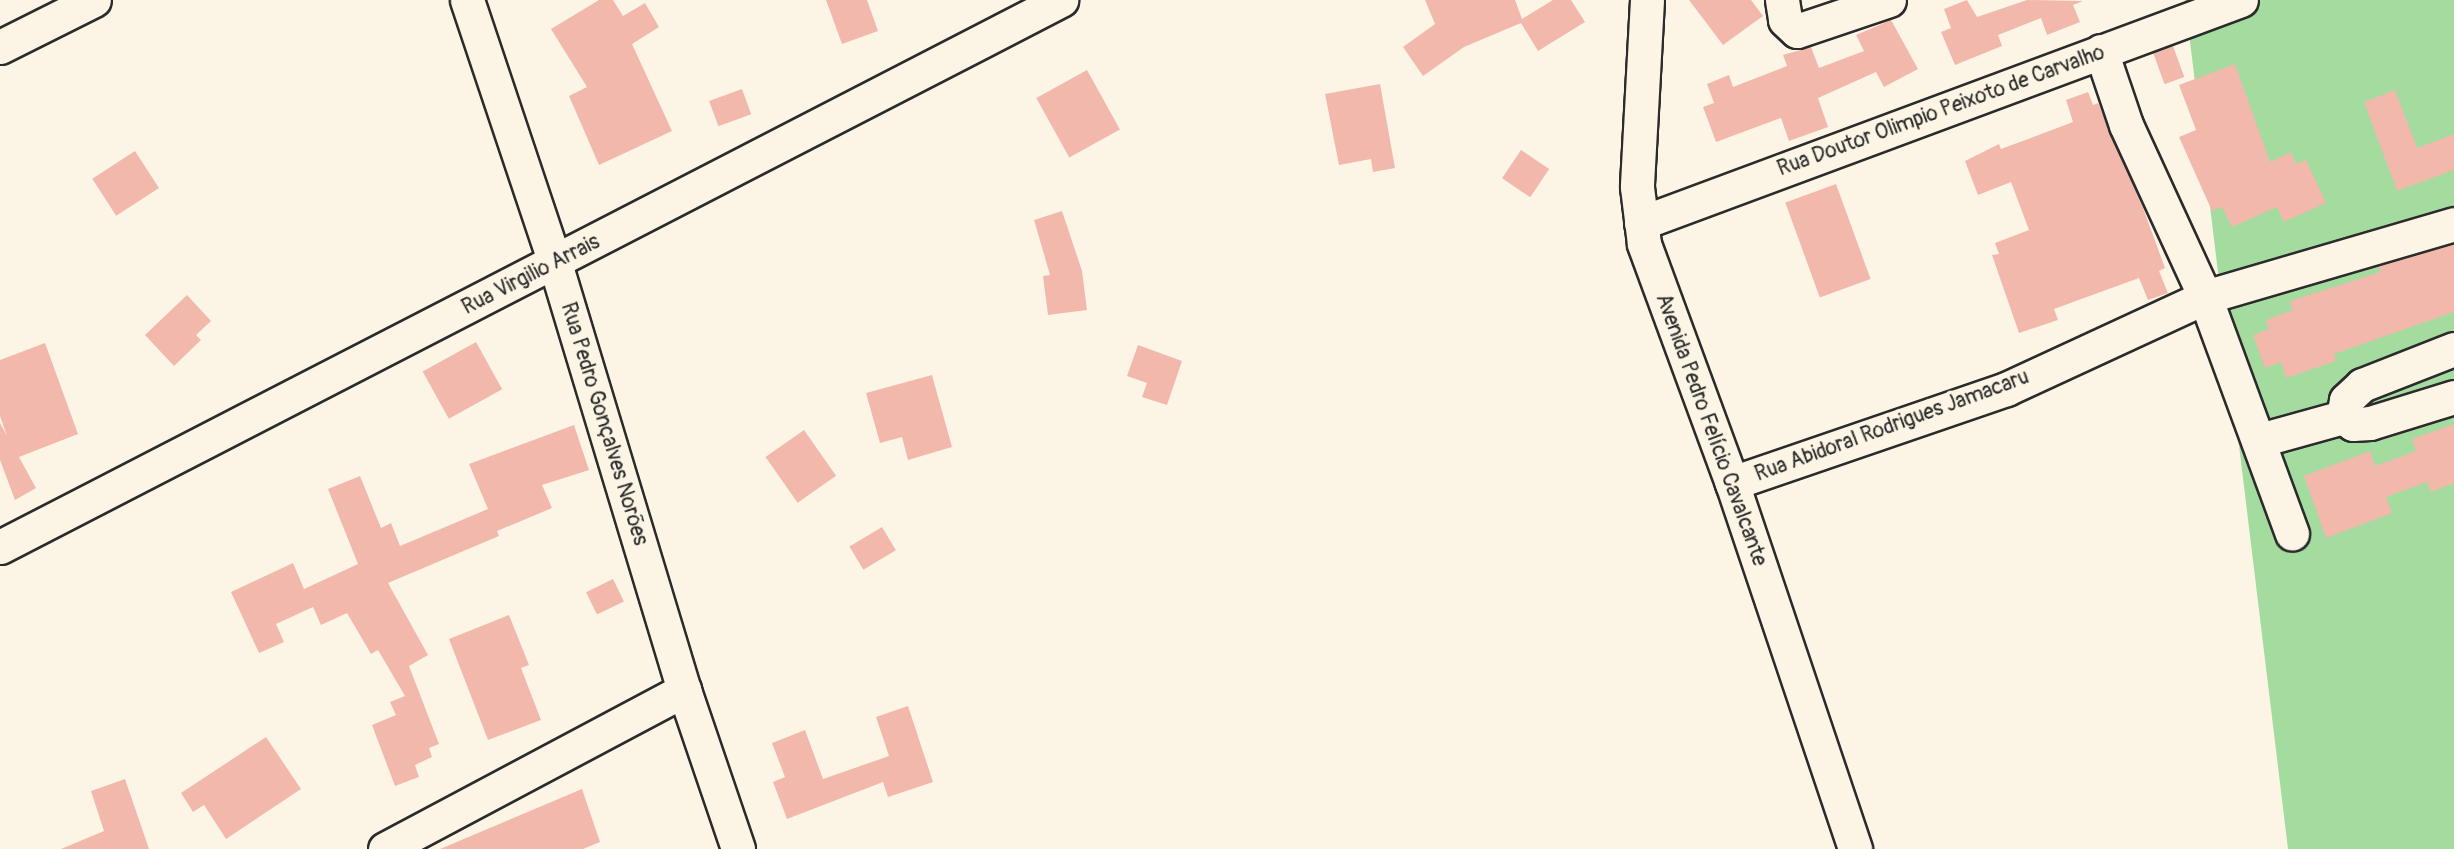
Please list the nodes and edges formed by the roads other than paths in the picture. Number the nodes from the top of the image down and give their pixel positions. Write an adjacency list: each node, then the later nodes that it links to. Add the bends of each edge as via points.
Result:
1 (94, 0): 8 (street)
2 (467, 0): 12 (street, Rua Pedro Gonçalves Norões)
3 (1061, 0): 12 (street, Rua Virgilio Arrais)
4 (1782, 0): 5 (street, via 1785,20 1797,31)
5 (1889, 0)
6 (2241, 0): 9 (street, Rua Doutor Olimpio Peixoto de Carvalho)
7 (1654, 2): 10 (street, Avenida Pedro Felício Cavalcante, via 1637,187)
8 (0, 47)
9 (2101, 51): 10 (street, Rua Doutor Olimpio Peixoto de Carvalho); 13 (street, via 2126,125)
10 (1641, 223): 18 (street, Avenida Pedro Felício Cavalcante, via 1644,244)
11 (2454, 224): 13 (street, Rua Abidoral Rodrigues Jamacaru)
12 (555, 263): 20 (street, Rua Virgilio Arrais); 21 (street, Rua Pedro Gonçalves Norões)
13 (2204, 297): 17 (street); 18 (street, Rua Abidoral Rodrigues Jamacaru, via 2006,389)
14 (2454, 349): 16 (street, via 2359,386 2346,400)
15 (2454, 397): 16 (street, via 2370,423 2353,424)
16 (2343, 417): 17 (street)
17 (2260, 440): 19 (street)
18 (1732, 482): 24 (street, Avenida Pedro Felício Cavalcante)
19 (2292, 533)
20 (0, 547)
21 (684, 690): 22 (street); 23 (street, Rua Pedro Gonçalves Norões)
22 (385, 849)
23 (738, 849)
24 (1855, 849)

